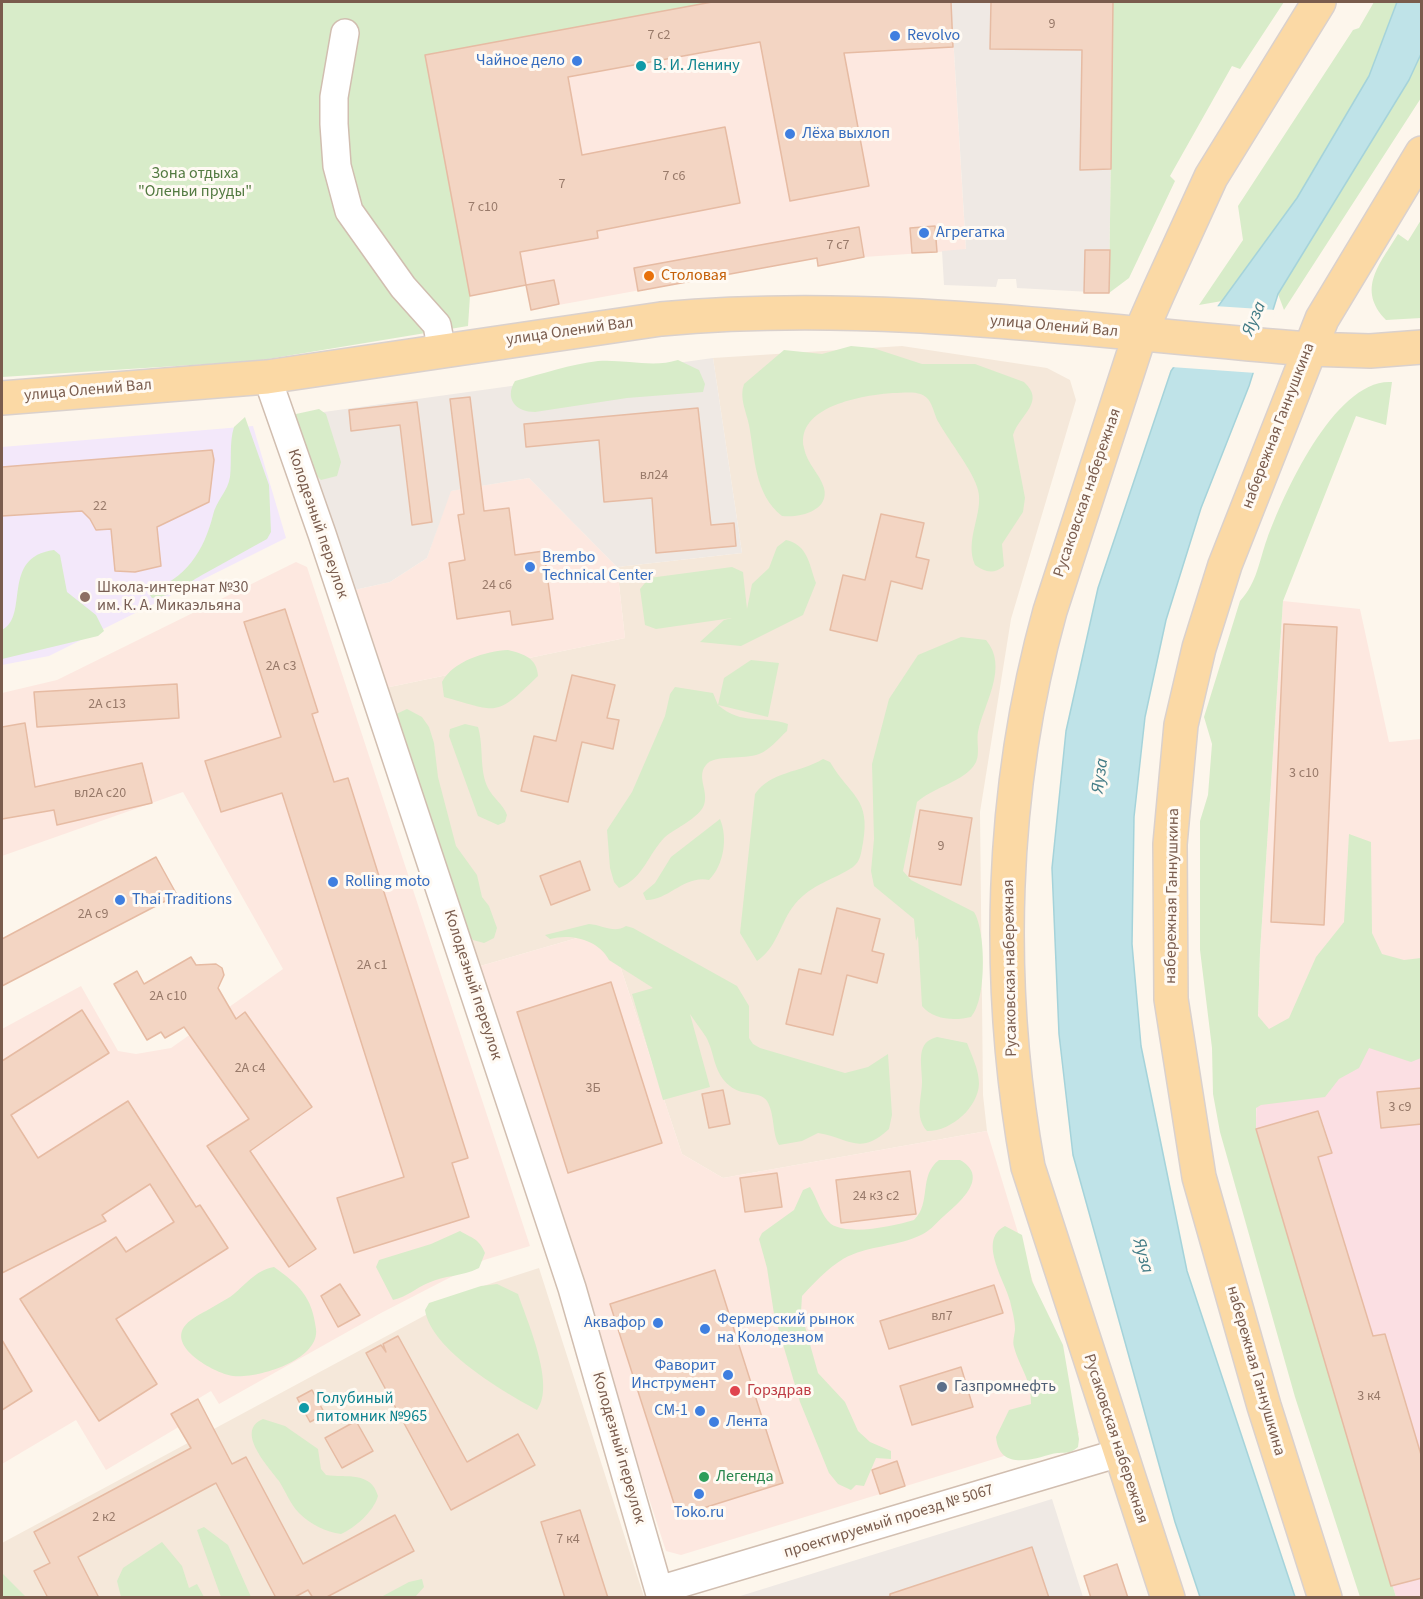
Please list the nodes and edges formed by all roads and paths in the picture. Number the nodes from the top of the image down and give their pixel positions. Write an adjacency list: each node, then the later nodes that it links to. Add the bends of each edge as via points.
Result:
1 (1318, 2): 4 (main road, Русаковская набережная, via 1211,177)
2 (345, 33): 7 (street, via 334,97 334,124 337,166 349,211 403,287 437,325)
3 (1422, 153): 6 (main road, набережная Ганнушкина, via 1328,305)
4 (1140, 334): 6 (main road, улица Олений Вал); 7 (main road, улица Олений Вал, via 888,314 740,313 661,319); 10 (main road, Русаковская набережная, via 1038,651 1015,777 1008,886 1009,1024 1015,1096 1028,1167)
5 (1422, 347): 6 (main road, улица Олений Вал, via 1370,351)
6 (1309, 349): 13 (main road, набережная Ганнушкина, via 1225,565 1181,725 1170,844 1171,999 1199,1177 1264,1406)
7 (442, 352): 8 (main road, улица Олений Вал)
8 (267, 377): 9 (main road, улица Олений Вал); 11 (street, Колодезный переулок, via 572,1288)
9 (2, 398)
10 (1119, 1453): 11 (street, проектируемый проезд № 5067); 12 (main road, Русаковская набережная)
11 (660, 1594)
12 (1168, 1598)
13 (1325, 1598)

